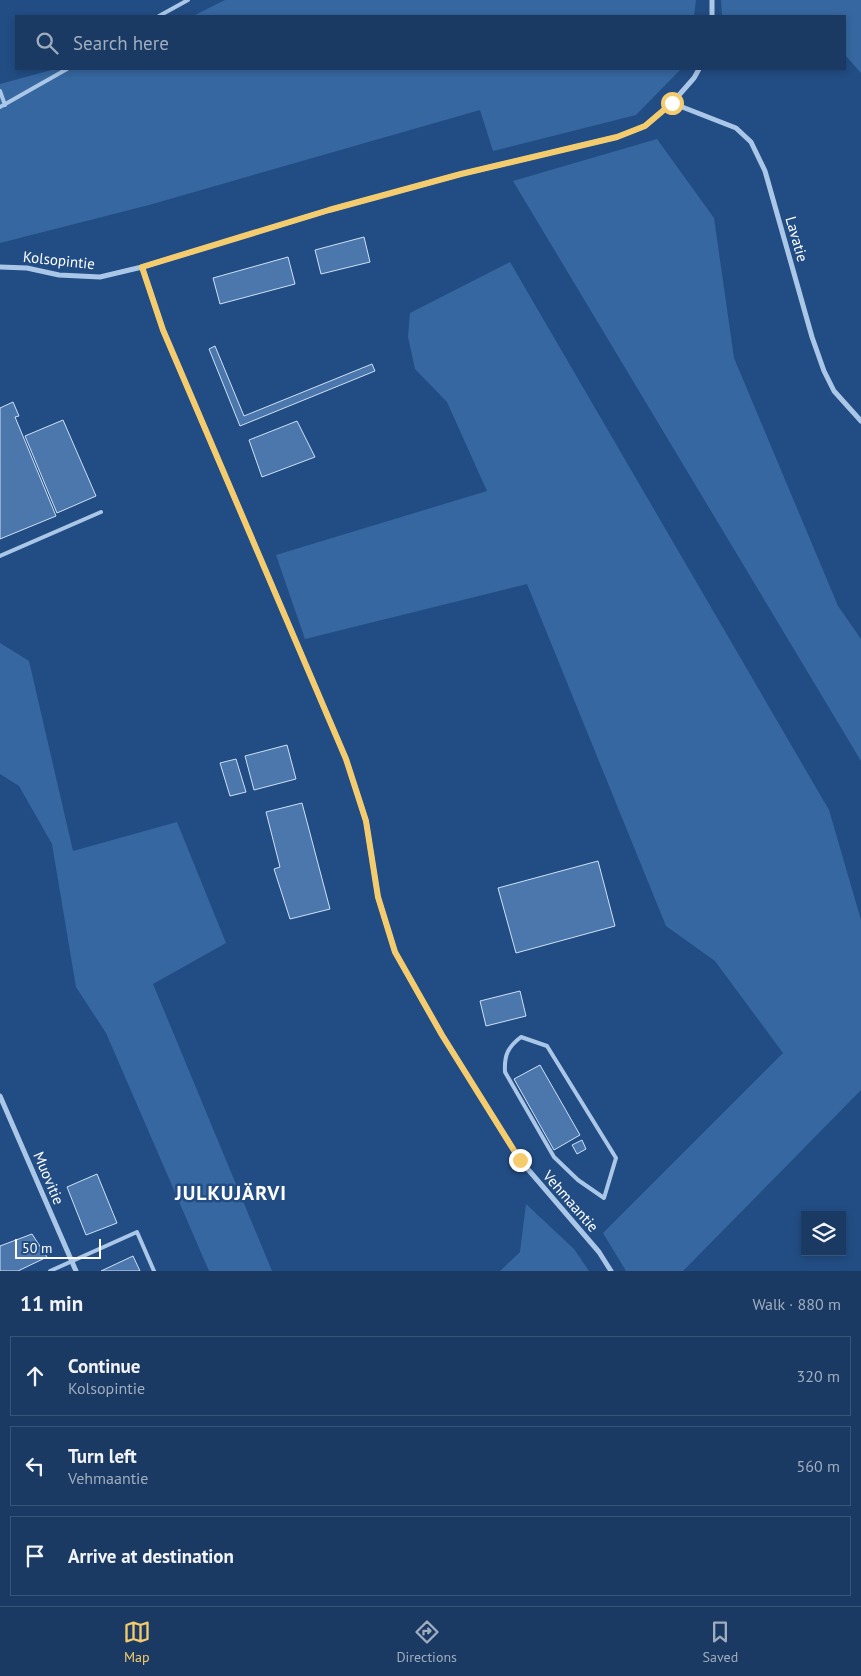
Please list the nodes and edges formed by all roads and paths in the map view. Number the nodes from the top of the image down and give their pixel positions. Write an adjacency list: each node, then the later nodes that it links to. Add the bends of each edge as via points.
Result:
1 (188, 0): 3 (lane)
2 (712, 0): 4 (street)
3 (161, 15)
4 (712, 15)
5 (66, 70): 9 (lane)
6 (698, 70): 8 (street, Kolsopintie)
7 (0, 91): 9 (lane)
8 (672, 103): 12 (street, Kolsopintie, via 645,126 617,137 329,210); 13 (street, Lavatie, via 736,128 752,142 765,172 824,371 834,391)
9 (5, 105): 10 (lane)
10 (0, 107)
11 (0, 267): 12 (street, Kolsopintie, via 100,277)
12 (142, 267): 22 (street, Vehmaantie, via 163,330 346,759 366,821 378,897 395,952 520,1160)
13 (861, 421)
14 (101, 512): 15 (lane)
15 (0, 556)
16 (505, 1072): 16 (lane, via 504,1059 510,1046 521,1037 547,1046 616,1158 604,1198 578,1180 554,1157)
17 (0, 1096): 18 (street, Muovitie)
18 (72, 1262): 19 (lane); 20 (street, Muovitie); 21 (lane, via 137,1232)
19 (50, 1271)
20 (76, 1271)
21 (154, 1271)
22 (611, 1271)

